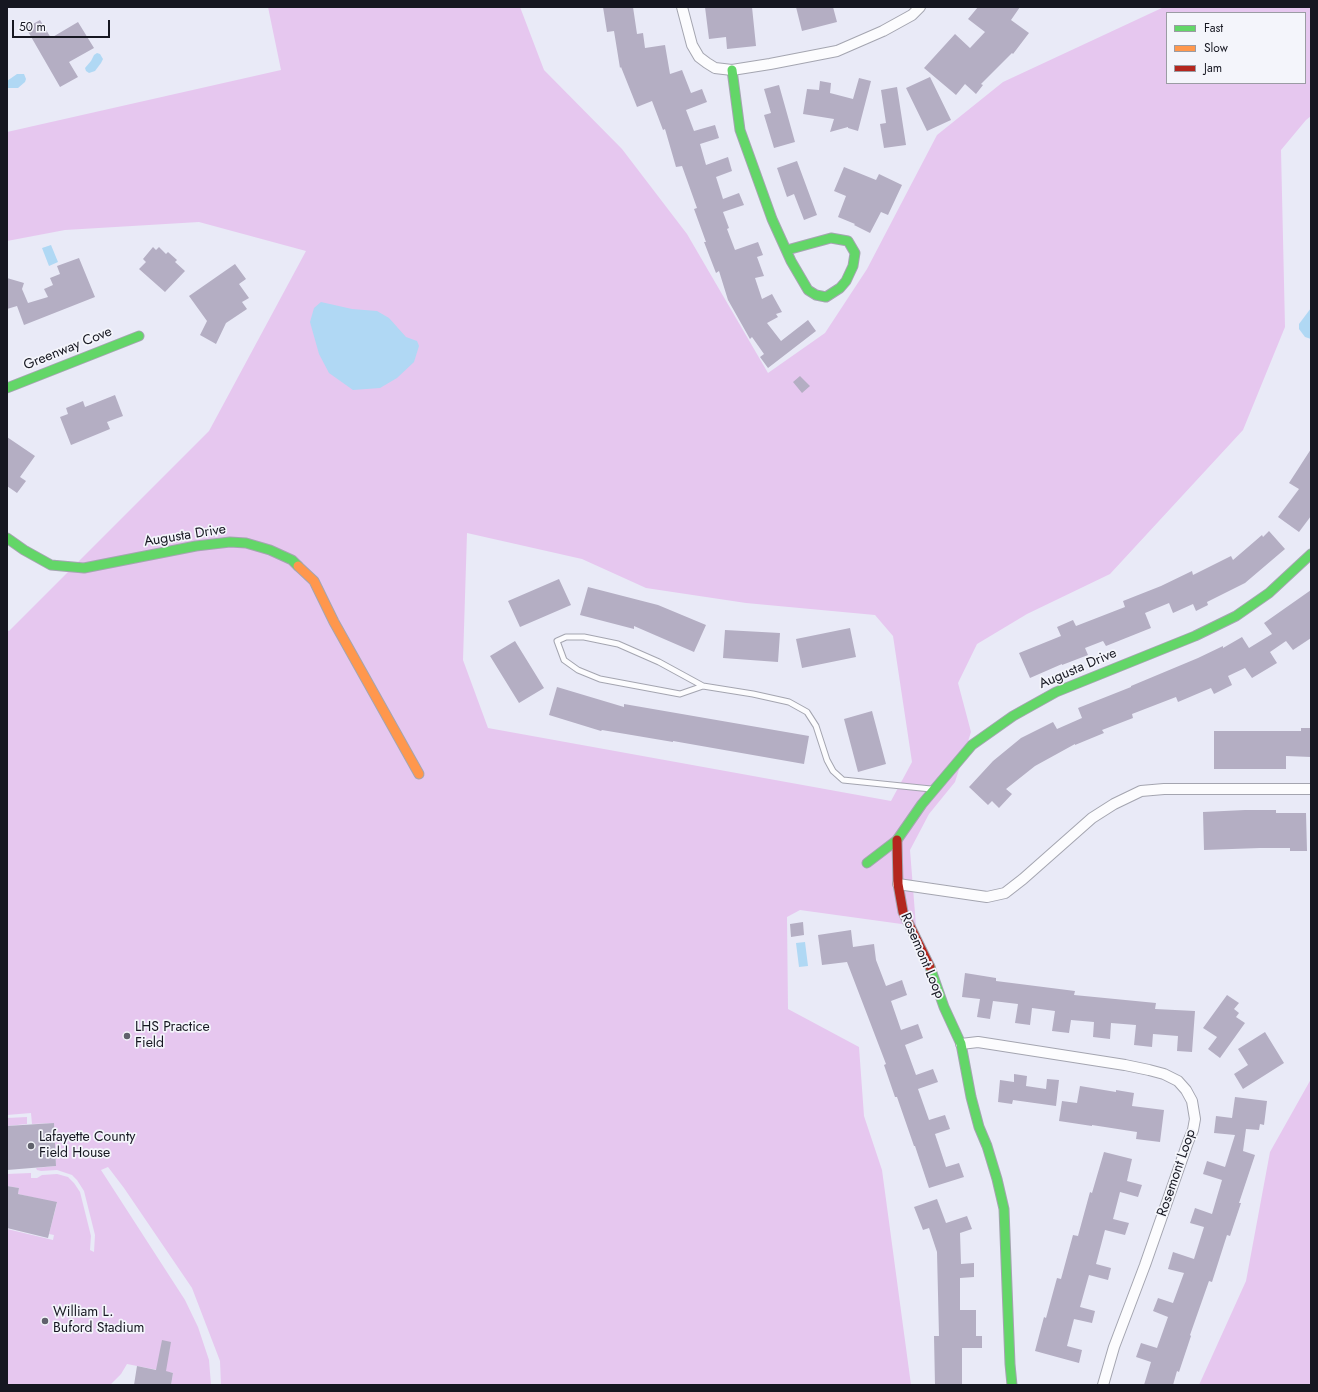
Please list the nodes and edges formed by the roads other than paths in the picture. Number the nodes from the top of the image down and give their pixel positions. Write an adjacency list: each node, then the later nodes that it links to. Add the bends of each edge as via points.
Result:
1 (682, 7): 3 (street, via 692,45 699,57 715,68)
2 (920, 7): 3 (street, via 912,15 884,31 837,51)
3 (732, 70): 4 (street, via 740,130 772,219)
4 (787, 250): 4 (street, via 808,290 826,297 846,281 853,266 855,253 848,242 831,238)
5 (139, 336): 6 (street, Greenway Cove)
6 (7, 388)
7 (7, 538): 10 (street, Augusta Drive, via 51,565 84,568 196,546 230,542 246,543 292,560 314,581 334,622)
8 (1311, 554): 11 (street, Augusta Drive, via 1269,593 1236,616 1195,636 1056,692 1013,716 972,745)
9 (703, 686): 9 (lane, via 659,662 618,644 584,637 557,641 564,660 578,670 600,679 680,694); 11 (lane, via 789,702 807,712 816,726 827,760 833,771 843,780)
10 (419, 774)
11 (934, 789): 13 (street, Augusta Drive)
12 (1311, 789): 15 (street, via 1141,791 1092,818 1005,893 987,897)
13 (897, 840): 14 (street, Augusta Drive); 15 (street, Rosemont Loop)
14 (867, 863)
15 (898, 884): 16 (street, Rosemont Loop, via 903,912 928,963)
16 (961, 1044): 17 (street, Rosemont Loop, via 971,1097 1004,1209); 18 (street, Rosemont Loop, via 978,1042 1149,1070 1178,1081 1192,1101 1195,1119 1193,1130)
17 (1012, 1385)
18 (1102, 1385)

